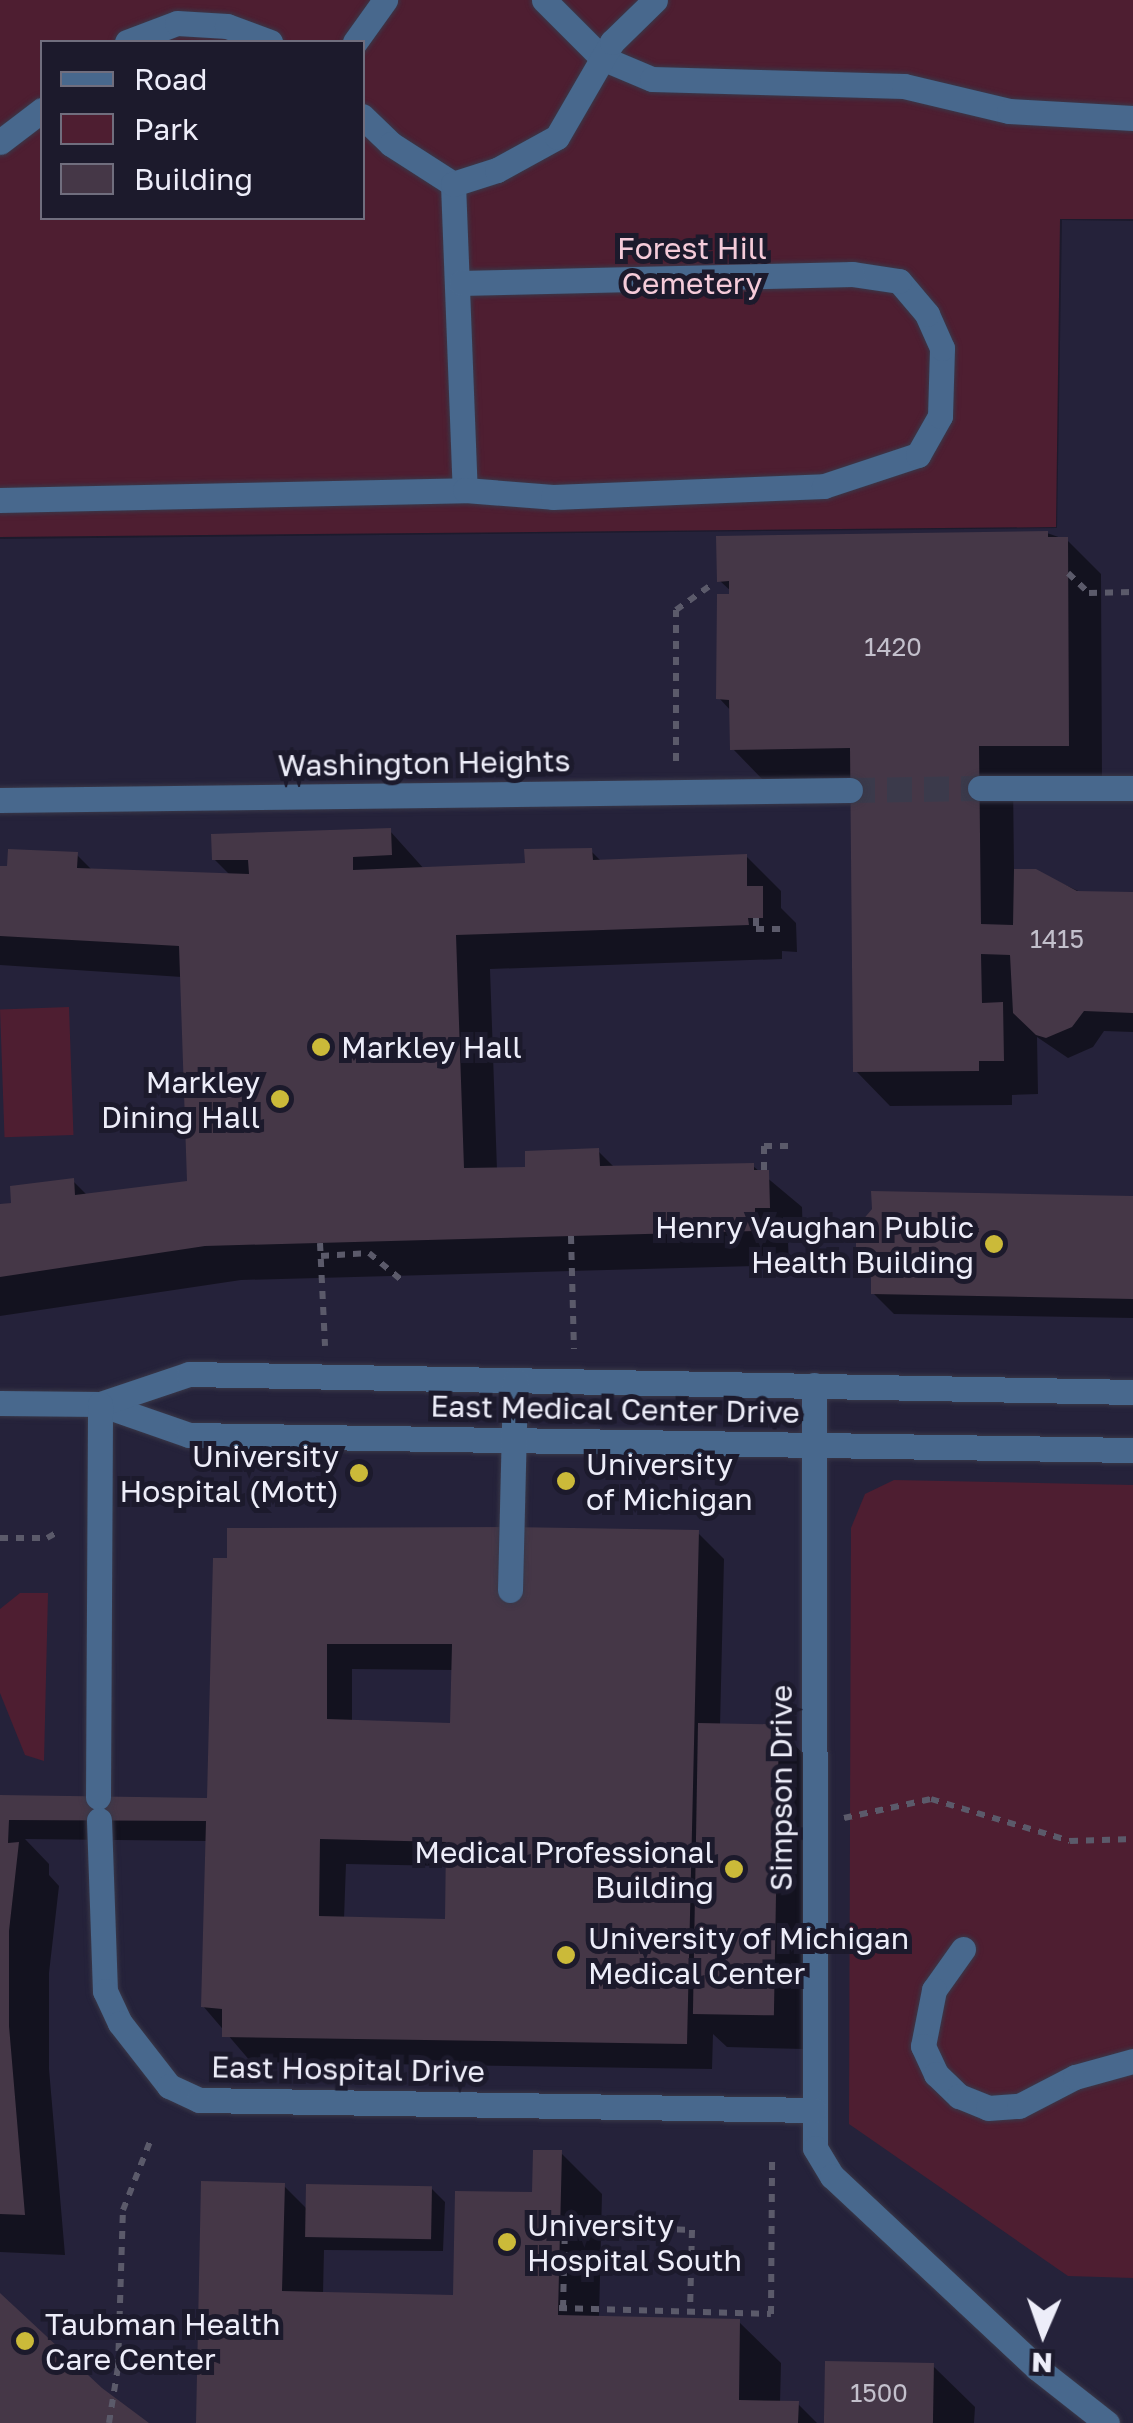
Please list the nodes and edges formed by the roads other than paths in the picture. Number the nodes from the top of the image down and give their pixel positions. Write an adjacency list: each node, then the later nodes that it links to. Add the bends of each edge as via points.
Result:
1 (385, 0): 7 (street)
2 (544, 0): 8 (street)
3 (655, 0): 8 (street)
4 (173, 12): 5 (street); 6 (street)
5 (130, 40)
6 (265, 40)
7 (356, 40)
8 (602, 58): 10 (street, via 652,79 904,86 1008,111); 13 (street, via 557,137 497,170)
9 (40, 112): 12 (street)
10 (1133, 118)
11 (365, 119): 13 (street)
12 (0, 142)
13 (453, 184): 14 (street)
14 (461, 283): 15 (street); 15 (street, via 852,274 899,281 928,314 942,348 940,416 918,455 877,474 743,492 553,498)
15 (465, 490): 16 (street)
16 (0, 500)
17 (980, 788): 18 (street)
18 (1133, 788)
19 (850, 790): 20 (street, Washington Heights)
20 (0, 800)
21 (515, 1380): 22 (street, East Medical Center Drive); 25 (street, East Medical Center Drive, via 189,1374); 26 (street)
22 (814, 1385): 23 (street, East Medical Center Drive); 27 (street, Simpson Drive)
23 (1133, 1392)
24 (0, 1403): 25 (street, East Medical Center Drive)
25 (100, 1404): 26 (street, East Medical Center Drive, via 190,1435); 32 (street, East Hospital Drive, via 105,1991 120,2023 169,2086 199,2100)
26 (514, 1440): 27 (street, East Medical Center Drive); 29 (street)
27 (814, 1445): 28 (street, East Medical Center Drive); 32 (street, Simpson Drive)
28 (1133, 1450)
29 (510, 1590)
30 (963, 1950): 31 (street, via 934,1990 923,2046 936,2074 959,2096 988,2108 1019,2106 1075,2077)
31 (1133, 2061)
32 (814, 2110): 33 (street, Simpson Drive, via 814,2148 832,2176)
33 (1106, 2423)

